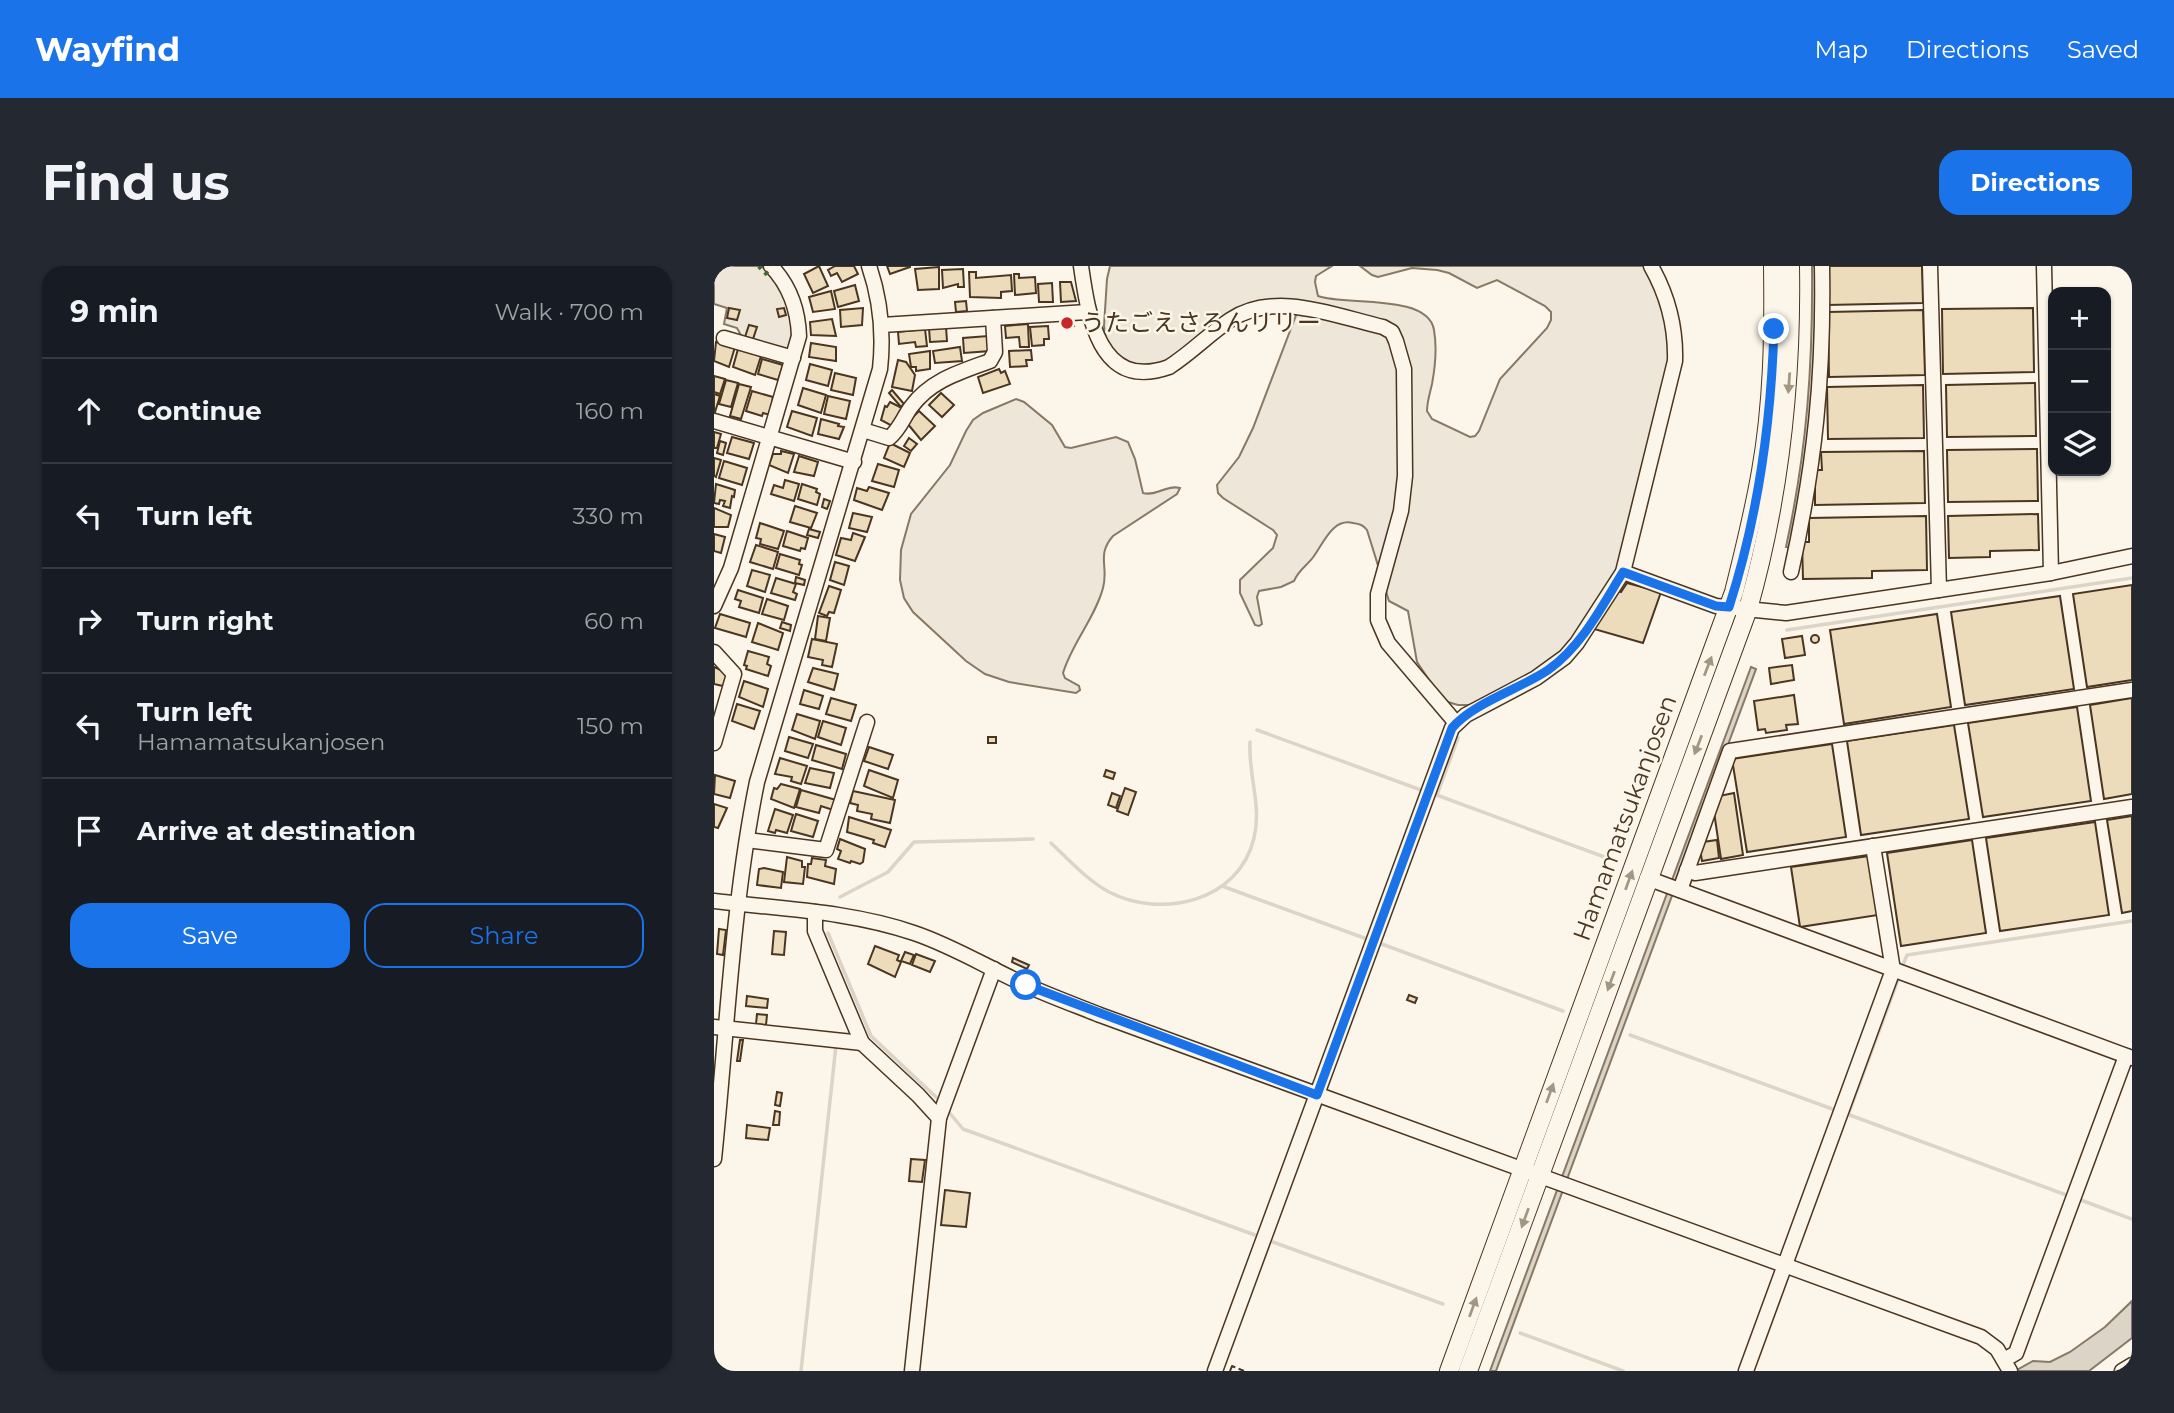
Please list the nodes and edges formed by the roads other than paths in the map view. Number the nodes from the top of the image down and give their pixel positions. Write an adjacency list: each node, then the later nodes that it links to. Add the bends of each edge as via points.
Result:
1 (771, 266): 14 (street, via 796,309 799,336)
2 (869, 266): 12 (street)
3 (1081, 266): 10 (street)
4 (1651, 266): 20 (street, via 1672,318 1675,361)
5 (1773, 266): 25 (main road, Hamamatsukanjosen, via 1773,358 1766,443)
6 (1790, 266): 26 (main road, Hamamatsukanjosen, one-way to 26, via 1790,359 1783,445)
7 (1822, 266): 21 (street, via 1818,420)
8 (1930, 266): 23 (street)
9 (2044, 266): 22 (street)
10 (1087, 312): 11 (street); 30 (street, via 1112,358 1122,366 1146,372 1169,367 1230,320 1257,308 1300,307 1392,332 1404,369 1405,485 1378,594 1378,620 1388,643)
11 (993, 318): 12 (street); 16 (street, via 995,352 990,361 934,384 909,408 890,438)
12 (882, 325): 16 (street, via 880,369)
13 (724, 338): 14 (street)
14 (793, 358): 17 (street)
15 (714, 421): 17 (street)
16 (863, 430): 18 (street)
17 (770, 438): 18 (street); 24 (street, via 731,568)
18 (854, 462): 33 (street, via 757,782)
19 (2132, 556): 22 (street)
20 (1623, 572): 25 (street); 30 (street, via 1565,657)
21 (1791, 572)
22 (2051, 573): 23 (street)
23 (1938, 590): 26 (street, via 1786,613)
24 (714, 606)
25 (1729, 607): 26 (street); 49 (main road, Hamamatsukanjosen, one-way to 25)
26 (1748, 609): 36 (main road, Hamamatsukanjosen, one-way to 36)
27 (714, 652): 31 (street, via 734,674)
28 (2132, 690): 35 (street, via 1730,751)
29 (867, 722): 33 (street, via 826,850)
30 (1456, 723): 46 (street)
31 (714, 743)
32 (2132, 807): 34 (street)
33 (747, 840): 39 (street)
34 (1873, 846): 35 (street, via 1695,873); 42 (street)
35 (1687, 870): 37 (street)
36 (1655, 881): 37 (street); 50 (main road, Hamamatsukanjosen, one-way to 50)
37 (1678, 890): 42 (street)
38 (714, 901): 39 (street)
39 (740, 904): 40 (street); 43 (street)
40 (816, 912): 41 (street, via 913,933); 44 (street, via 815,931)
41 (994, 969): 46 (street, via 1100,1015); 47 (street)
42 (1893, 970): 45 (street); 51 (street)
43 (719, 1027): 44 (street); 48 (street, via 722,1084)
44 (862, 1043): 47 (street)
45 (2129, 1057): 52 (street, via 2016,1353)
46 (1317, 1095): 49 (street); 55 (street)
47 (939, 1118): 54 (street)
48 (714, 1159)
49 (1521, 1169): 50 (street); 56 (main road, Hamamatsukanjosen, one-way to 49)
50 (1555, 1181): 51 (street); 57 (main road, Hamamatsukanjosen, one-way to 57)
51 (1784, 1266): 52 (street, via 1980,1337 1992,1344); 58 (street)
52 (2007, 1365)
53 (2132, 1365): 59 (street)
54 (912, 1371)
55 (1215, 1371)
56 (1449, 1371)
57 (1468, 1371)
58 (1746, 1371)
59 (2122, 1371)

